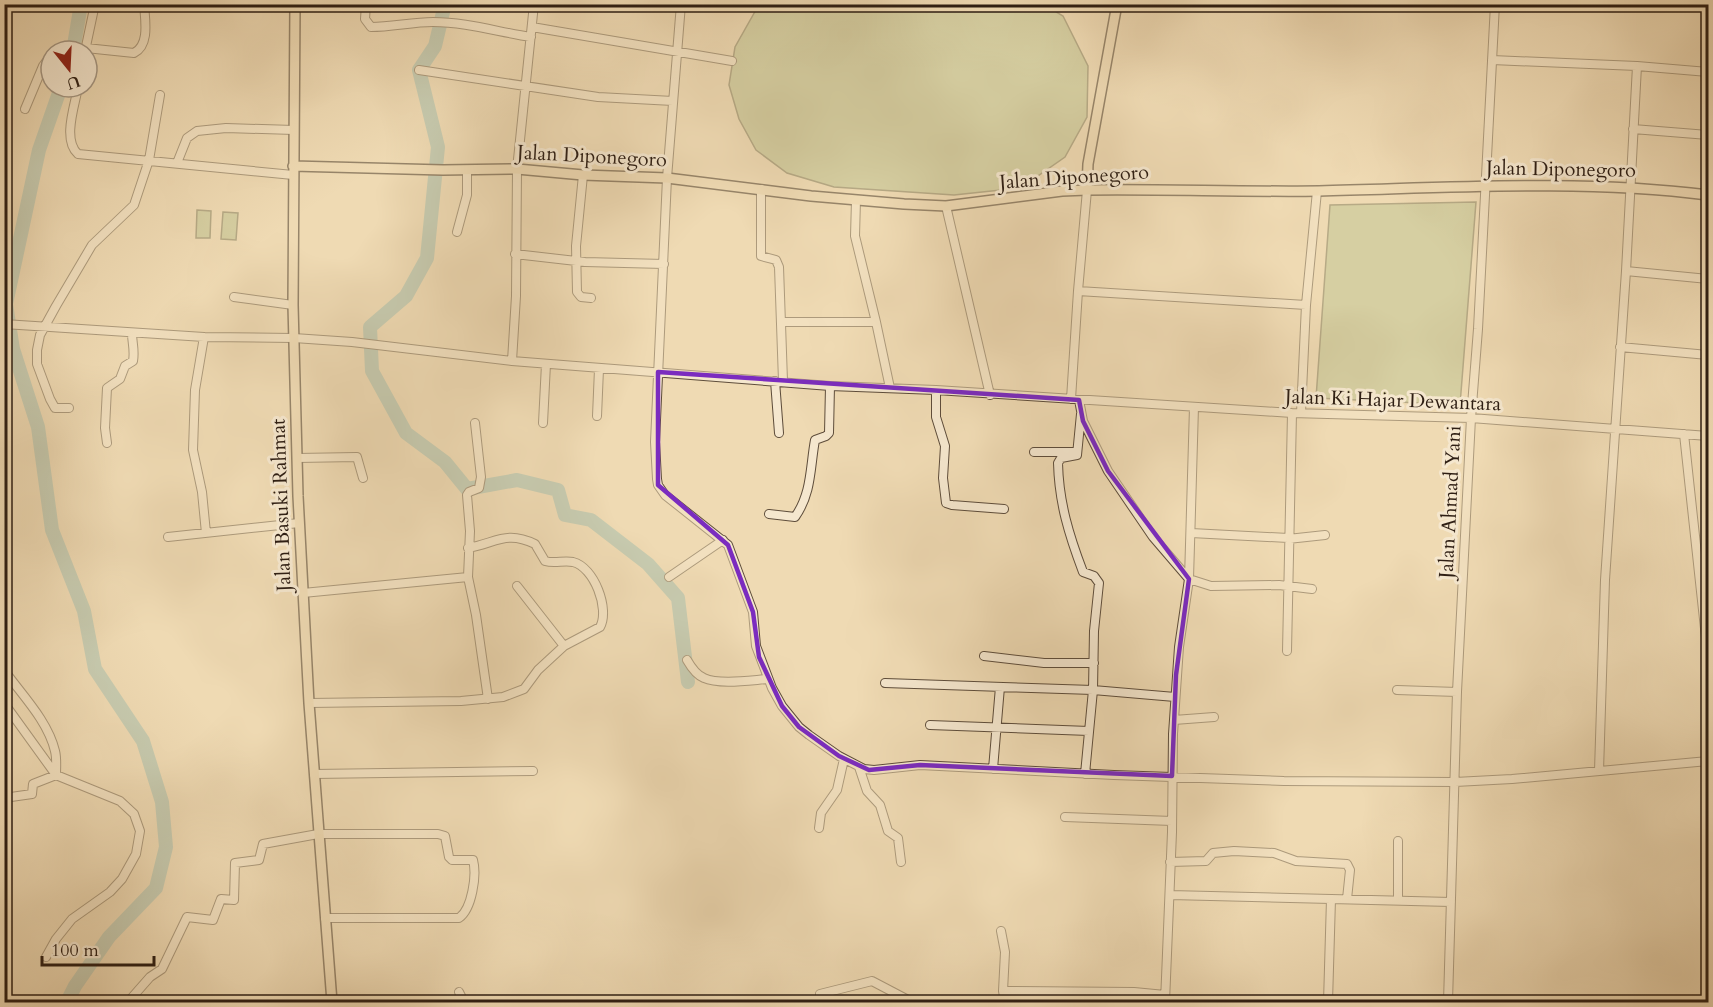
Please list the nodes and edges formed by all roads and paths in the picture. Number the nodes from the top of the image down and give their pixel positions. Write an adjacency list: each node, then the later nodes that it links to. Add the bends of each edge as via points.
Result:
1 (95, 4): 11 (street)
2 (144, 4): 12 (street, via 144,38 138,51)
3 (295, 4): 26 (main road, Jalan Basuki Rahmat)
4 (366, 4): 10 (street, via 365,19 371,27 433,22)
5 (534, 4): 9 (street)
6 (681, 4): 13 (street)
7 (1117, 4): 38 (main road, via 1088,164)
8 (1495, 4): 14 (street, Jalan Ahmad Yani)
9 (532, 27): 10 (street); 13 (street)
10 (531, 37): 20 (street)
11 (88, 39)
12 (99, 51)
13 (676, 52): 15 (street); 23 (street)
14 (1492, 60): 16 (street); 35 (street, Jalan Ahmad Yani)
15 (732, 61)
16 (1637, 66): 18 (street); 25 (street)
17 (419, 70): 20 (street)
18 (1708, 72)
19 (39, 76): 24 (street)
20 (526, 86): 23 (street); 30 (street)
21 (160, 95): 28 (street)
22 (76, 99): 28 (street, via 70,134 76,153)
23 (673, 101): 34 (street)
24 (25, 109)
25 (1633, 129): 27 (street); 36 (street)
26 (294, 130): 29 (street, via 197,131 187,138); 31 (main road, Jalan Basuki Rahmat)
27 (1708, 135)
28 (150, 160): 29 (street); 57 (street, via 134,206 92,245)
29 (177, 163): 31 (street)
30 (517, 169): 32 (main road, Jalan Diponegoro); 33 (main road, Jalan Diponegoro); 44 (street)
31 (293, 170): 32 (main road, Jalan Diponegoro); 52 (main road, Jalan Basuki Rahmat)
32 (467, 170): 43 (street)
33 (583, 175): 34 (main road, Jalan Diponegoro); 45 (street)
34 (667, 177): 37 (main road, Jalan Diponegoro); 46 (street)
35 (1485, 185): 36 (main road, Jalan Diponegoro); 39 (main road, Jalan Diponegoro); 79 (street, Jalan Ahmad Yani)
36 (1630, 187): 40 (main road, Jalan Diponegoro); 47 (street)
37 (762, 189): 41 (main road, Jalan Diponegoro); 54 (street, via 761,253 763,258 777,262)
38 (1087, 190): 39 (main road, Jalan Diponegoro); 42 (main road, Jalan Diponegoro); 49 (street)
39 (1317, 191): 53 (street)
40 (1708, 195)
41 (855, 200): 42 (main road, Jalan Diponegoro); 55 (street, via 854,233)
42 (946, 206): 71 (street)
43 (457, 232)
44 (515, 254): 45 (street); 63 (street)
45 (576, 261): 46 (street); 51 (street, via 577,293)
46 (664, 264): 66 (street)
47 (1626, 271): 48 (street); 61 (street)
48 (1708, 279)
49 (1078, 291): 53 (street); 72 (street)
50 (234, 297): 52 (street)
51 (591, 298)
52 (293, 305): 60 (main road, Jalan Basuki Rahmat)
53 (1306, 305): 76 (street)
54 (780, 322): 55 (street); 67 (street)
55 (876, 322): 69 (street)
56 (4, 324): 57 (street, Jalan Ki Hajar Dewantara)
57 (44, 327): 58 (street, Jalan Ki Hajar Dewantara); 74 (street, via 37,350 39,370 53,406)
58 (132, 333): 59 (street, Jalan Ki Hajar Dewantara); 86 (street, via 133,361 124,367 120,379 107,388)
59 (204, 337): 60 (street, Jalan Ki Hajar Dewantara); 94 (street, via 195,390 193,450)
60 (294, 338): 63 (street, Jalan Ki Hajar Dewantara); 89 (main road, Jalan Basuki Rahmat)
61 (1620, 346): 62 (street); 82 (street)
62 (1708, 356)
63 (512, 361): 64 (street, Jalan Ki Hajar Dewantara)
64 (546, 364): 65 (street, Jalan Ki Hajar Dewantara); 81 (street)
65 (599, 369): 66 (street, Jalan Ki Hajar Dewantara); 78 (street)
66 (658, 372): 67 (street, Jalan Ki Hajar Dewantara); 99 (street, via 658,485 691,517)
67 (779, 381): 68 (street, Jalan Ki Hajar Dewantara); 83 (street)
68 (830, 386): 69 (street, Jalan Ki Hajar Dewantara); 92 (street, via 829,433 815,440 807,495 795,517)
69 (890, 388): 70 (street, Jalan Ki Hajar Dewantara)
70 (936, 390): 71 (street, Jalan Ki Hajar Dewantara); 91 (street, via 936,417 945,446 946,502)
71 (990, 395): 72 (street, Jalan Ki Hajar Dewantara)
72 (1075, 399): 73 (street, Jalan Ki Hajar Dewantara); 77 (street)
73 (1194, 407): 75 (street, Jalan Ki Hajar Dewantara); 95 (street)
74 (69, 408)
75 (1292, 413): 76 (street, Jalan Ki Hajar Dewantara); 98 (street)
76 (1301, 413): 79 (street, Jalan Ki Hajar Dewantara)
77 (1081, 414): 88 (street); 103 (street, via 1108,471 1153,537)
78 (597, 416)
79 (1471, 418): 82 (street, Jalan Ki Hajar Dewantara); 120 (street, Jalan Ahmad Yani)
80 (475, 423): 100 (street, via 481,477 479,488 467,495)
81 (543, 423)
82 (1616, 428): 84 (street, Jalan Ki Hajar Dewantara); 135 (street, via 1605,580)
83 (778, 433)
84 (1684, 434): 85 (street, Jalan Ki Hajar Dewantara); 109 (street)
85 (1708, 436)
86 (107, 443)
87 (1034, 452): 88 (street)
88 (1077, 452): 113 (street, via 1076,456 1059,459 1059,488 1083,572 1098,581)
89 (297, 458): 90 (street, via 357,457); 93 (main road, Jalan Basuki Rahmat)
90 (363, 478)
91 (1004, 509)
92 (769, 514)
93 (299, 523): 94 (street); 107 (main road, Jalan Basuki Rahmat)
94 (206, 533): 97 (street)
95 (1191, 533): 98 (street); 103 (street)
96 (1325, 535): 98 (street)
97 (168, 537)
98 (1288, 538): 104 (street)
99 (723, 540): 102 (street); 115 (street, via 753,612 756,646)
100 (468, 548): 101 (street); 108 (street, via 515,537 535,544 545,561 570,561 585,568 598,591 602,622 595,631)
101 (468, 577): 107 (street); 122 (street)
102 (669, 577)
103 (1189, 579): 104 (street, via 1211,586); 121 (street)
104 (1288, 585): 106 (street); 110 (street)
105 (517, 586): 108 (street)
106 (1312, 589)
107 (303, 593): 123 (main road, Jalan Basuki Rahmat)
108 (564, 646): 122 (street, via 524,689)
109 (1707, 647)
110 (1287, 651)
111 (984, 657): 113 (street)
112 (687, 660): 115 (street, via 704,678)
113 (1094, 663): 118 (street)
114 (4, 670): 138 (street, via 43,723 56,754)
115 (768, 679): 130 (street, via 799,727)
116 (885, 683): 117 (street)
117 (1000, 687): 118 (street); 128 (street)
118 (1093, 690): 121 (street); 129 (street)
119 (1397, 690): 120 (street)
120 (1458, 692): 140 (street, Jalan Ahmad Yani)
121 (1175, 697): 126 (street)
122 (488, 699): 123 (street)
123 (309, 702): 136 (main road, Jalan Basuki Rahmat)
124 (4, 703): 138 (street)
125 (1214, 717): 126 (street)
126 (1174, 720): 139 (street)
127 (930, 725): 128 (street)
128 (997, 727): 129 (street); 133 (street)
129 (1089, 731): 137 (street)
130 (844, 759): 132 (street); 144 (street, via 837,790 821,813)
131 (1708, 760): 135 (street)
132 (859, 767): 133 (street); 147 (street, via 867,790 880,805 888,831 898,838)
133 (993, 769): 137 (street)
134 (533, 771): 136 (street)
135 (1599, 771): 140 (street)
136 (314, 774): 145 (main road, Jalan Basuki Rahmat)
137 (1085, 774): 139 (street)
138 (56, 775): 141 (street, via 33,784 32,794); 156 (street, via 120,801 134,814 140,831 136,854 122,879 72,919)
139 (1172, 776): 140 (street); 143 (street)
140 (1455, 782): 153 (street, Jalan Ahmad Yani)
141 (4, 798)
142 (1065, 817): 143 (street)
143 (1172, 821): 148 (street)
144 (819, 828)
145 (318, 834): 154 (main road, Jalan Basuki Rahmat); 154 (street, via 442,834 447,840 448,857 459,861 472,859 474,864 474,885 464,915 459,918); 161 (street, via 262,844 260,860 235,862 234,900 221,899 214,920 187,918 162,969)
146 (1398, 841): 152 (street)
147 (901, 862)
148 (1170, 862): 149 (street); 151 (street, via 1204,861 1214,853 1242,851 1279,854 1296,861 1347,864)
149 (1170, 895): 150 (street); 160 (street)
150 (1330, 899): 151 (street); 166 (street)
151 (1347, 899): 152 (street)
152 (1398, 900): 153 (street)
153 (1451, 902): 167 (street, Jalan Ahmad Yani)
154 (325, 918): 162 (main road, Jalan Basuki Rahmat)
155 (1001, 932): 157 (street, via 1006,962)
156 (46, 957)
157 (1003, 991): 160 (street, via 1134,992); 165 (street)
158 (459, 992): 163 (street)
159 (820, 994): 164 (street, via 872,981)
160 (1165, 999)
161 (128, 1002)
162 (332, 1002)
163 (464, 1002)
164 (912, 1002)
165 (1005, 1002)
166 (1329, 1002)
167 (1448, 1002)

